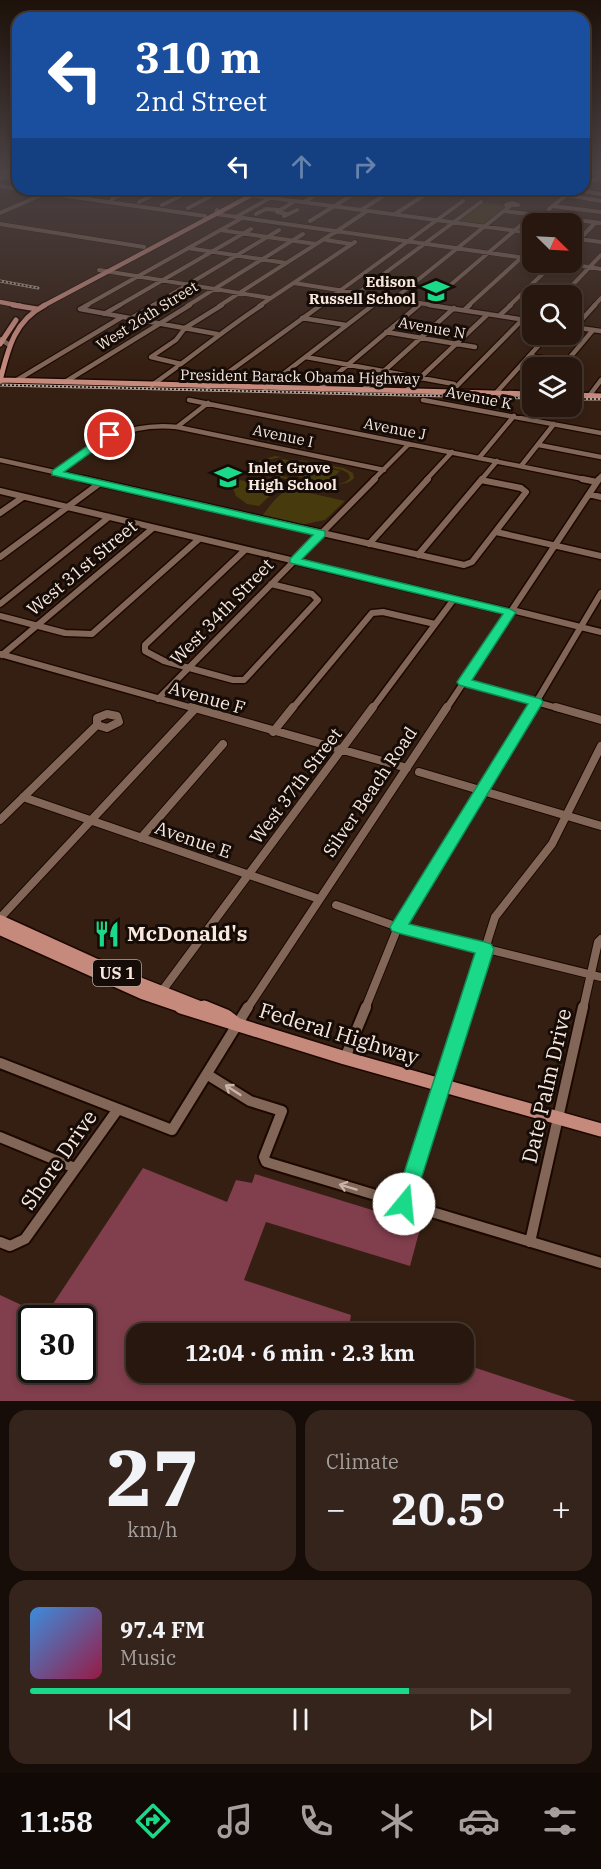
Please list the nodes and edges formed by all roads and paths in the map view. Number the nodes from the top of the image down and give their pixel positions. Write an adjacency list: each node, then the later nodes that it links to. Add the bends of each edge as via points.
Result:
1 (84, 237): 23 (street)
2 (163, 237): 22 (main road); 23 (main road)
3 (168, 237): 22 (main road)
4 (207, 237): 24 (street)
5 (237, 237): 26 (street)
6 (267, 237): 28 (street)
7 (269, 237): 17 (street)
8 (297, 237): 17 (street, West 26th Street)
9 (326, 237): 21 (street)
10 (374, 237): 18 (street)
11 (413, 237): 18 (street)
12 (432, 237): 20 (street)
13 (470, 237): 25 (street)
14 (507, 237): 27 (street)
15 (582, 239): 19 (street)
16 (326, 240): 43 (street, via 353,243)
17 (291, 241): 21 (street); 32 (street, West 26th Street)
18 (407, 242): 20 (street); 34 (street)
19 (601, 242)
20 (424, 243): 25 (street); 36 (street)
21 (316, 244): 33 (street)
22 (152, 246): 30 (main road)
23 (144, 247): 30 (main road); 39 (main road)
24 (188, 248): 26 (street); 41 (street)
25 (457, 248): 27 (street); 52 (street)
26 (212, 252): 28 (street); 42 (street)
27 (489, 253): 31 (street); 56 (street)
28 (237, 255): 32 (street); 44 (street)
29 (601, 255): 37 (street)
30 (134, 256): 39 (main road)
31 (522, 257): 59 (street)
32 (261, 259): 33 (street); 46 (street, West 26th Street)
33 (286, 263): 48 (street)
34 (376, 264): 36 (street); 47 (street)
35 (582, 266): 37 (street)
36 (394, 267): 49 (street)
37 (589, 267): 38 (street); 45 (street)
38 (601, 269)
39 (102, 271): 41 (street); 58 (main road)
40 (544, 273): 62 (street)
41 (137, 277): 42 (street); 60 (street, via 80,309)
42 (162, 281): 44 (street); 60 (street)
43 (294, 283): 47 (street); 51 (street)
44 (187, 285): 46 (street); 66 (street)
45 (572, 285)
46 (213, 289): 48 (street); 69 (street, West 26th Street)
47 (340, 290): 49 (street); 64 (street)
48 (240, 293): 51 (street); 71 (street)
49 (358, 293): 50 (street)
50 (382, 297): 52 (street); 70 (street)
51 (270, 298): 76 (street)
52 (394, 298): 55 (street)
53 (601, 298): 65 (street)
54 (0, 303): 58 (main road)
55 (421, 303): 56 (street); 74 (street)
56 (428, 304): 57 (street)
57 (454, 308): 59 (street); 77 (street)
58 (33, 309): 78 (main road, via 11,325)
59 (464, 310): 61 (street)
60 (104, 314): 63 (street)
61 (489, 314): 62 (street); 79 (street)
62 (500, 315): 67 (street)
63 (122, 317): 66 (street); 91 (street)
64 (302, 318): 70 (street); 95 (street)
65 (582, 318)
66 (130, 319): 69 (street)
67 (522, 319)
68 (522, 320): 99 (street)
69 (157, 324): 71 (street); 93 (street, West 26th Street)
70 (346, 325): 83 (street)
71 (185, 328): 76 (street); 86 (street, via 176,340 152,357)
72 (582, 328): 73 (street)
73 (593, 330): 75 (street); 85 (street)
74 (386, 332): 77 (street, Avenue N); 87 (street)
75 (601, 332)
76 (217, 334): 86 (street, via 205,348)
77 (421, 338): 79 (street, Avenue N); 88 (street)
78 (2, 342): 90 (main road)
79 (456, 344): 81 (street, Avenue N); 89 (street)
80 (539, 345): 82 (street)
81 (474, 347)
82 (529, 356): 84 (street); 101 (street)
83 (306, 357): 87 (street); 96 (street)
84 (535, 357)
85 (570, 357)
86 (181, 364): 94 (street)
87 (349, 364): 88 (street); 97 (street)
88 (384, 371): 89 (street); 98 (street)
89 (421, 377): 99 (street); 100 (street)
90 (0, 380): 91 (main road, President Barack Obama Highway)
91 (17, 380): 93 (main road, President Barack Obama Highway)
92 (601, 380): 104 (street)
93 (66, 382): 94 (main road, President Barack Obama Highway)
94 (153, 384): 95 (main road, President Barack Obama Highway)
95 (209, 385): 96 (main road, President Barack Obama Highway)
96 (267, 387): 97 (main road, President Barack Obama Highway)
97 (321, 388): 98 (main road, President Barack Obama Highway)
98 (364, 389): 100 (main road, President Barack Obama Highway)
99 (453, 389): 100 (main road, President Barack Obama Highway); 101 (main road, President Barack Obama Highway)
100 (407, 390)
101 (496, 392): 102 (main road, President Barack Obama Highway)
102 (522, 393)
103 (582, 394): 104 (main road)
104 (590, 394): 105 (main road)
105 (601, 395)
106 (423, 399): 109 (street, Avenue K)
107 (189, 400): 108 (street, Avenue J)
108 (208, 404): 111 (street); 113 (street, Avenue J)
109 (514, 416): 110 (street, Avenue K); 117 (street)
110 (554, 424): 112 (street, Avenue K); 114 (street)
111 (177, 427): 121 (street, Avenue I); 122 (street, Avenue I, via 147,425 118,430)
112 (601, 433)
113 (409, 444): 115 (street, Avenue J); 121 (street, West 34th Street)
114 (538, 445): 116 (street); 120 (street)
115 (452, 452): 117 (street, Avenue J); 137 (street)
116 (601, 457)
117 (479, 458): 119 (street, Avenue J)
118 (0, 460): 122 (street)
119 (497, 461): 120 (street, Avenue J); 124 (street)
120 (521, 466): 123 (street, Avenue J)
121 (384, 470): 135 (street, West 34th Street)
122 (56, 473): 125 (street)
123 (599, 479): 127 (street, Silver Beach Road)
124 (481, 480): 134 (street, via 526,492); 140 (street)
125 (100, 483): 130 (street); 135 (street)
126 (0, 491): 128 (street)
127 (589, 494): 129 (street); 138 (street, Silver Beach Road)
128 (23, 497): 130 (street); 131 (street)
129 (601, 497)
130 (67, 507): 132 (street); 142 (street)
131 (0, 513)
132 (109, 517): 133 (street); 147 (street)
133 (153, 528): 136 (street); 151 (street, West 31st Street)
134 (496, 532): 138 (street); 140 (street, via 467,565)
135 (321, 533): 137 (street); 143 (street, West 34th Street)
136 (199, 538): 139 (street); 151 (street, via 92,634)
137 (369, 544): 140 (street)
138 (556, 545): 141 (street); 148 (street, Silver Beach Road)
139 (245, 550): 143 (street); 155 (street, via 144,647 154,657)
140 (418, 555)
141 (601, 556)
142 (0, 557)
143 (294, 561): 144 (street, West 34th Street); 146 (street)
144 (271, 584): 155 (street, West 34th Street); 155 (street, via 312,594 318,600 244,680)
145 (601, 593): 152 (street)
146 (454, 599): 148 (street); 150 (street, West 37th Street)
147 (0, 604)
148 (511, 611): 152 (street); 156 (street, Silver Beach Road)
149 (0, 616): 151 (street)
150 (435, 624): 162 (street, via 372,612); 165 (street, West 37th Street)
151 (37, 626): 154 (street, West 31st Street)
152 (580, 627): 153 (street); 158 (street)
153 (601, 632)
154 (1, 654): 157 (street, Avenue F)
155 (189, 668): 157 (street, West 34th Street)
156 (464, 682): 158 (street); 166 (street, Silver Beach Road)
157 (158, 699): 159 (street, Avenue F)
158 (536, 702): 160 (street); 168 (street)
159 (194, 710): 162 (street, Avenue F); 172 (street)
160 (601, 720)
161 (97, 725): 169 (street)
162 (273, 732): 165 (street, Avenue F)
163 (223, 744): 174 (street)
164 (601, 746): 170 (street)
165 (342, 749): 166 (street, Avenue F); 175 (street, West 37th Street)
166 (407, 768): 176 (street, Silver Beach Road)
167 (419, 772): 168 (street)
168 (483, 791): 170 (street); 179 (street)
169 (23, 797): 171 (street); 172 (street, Avenue E)
170 (566, 816): 173 (street); 182 (street, via 552,844 495,917)
171 (0, 820)
172 (91, 821): 174 (street, Avenue E); 178 (street)
173 (601, 826)
174 (141, 838): 175 (street, Avenue E)
175 (249, 875): 176 (street, Avenue E); 186 (street, West 37th Street)
176 (319, 899): 187 (street, Silver Beach Road)
177 (336, 905): 179 (street)
178 (0, 919): 184 (main road, US 1)
179 (398, 927): 182 (street); 188 (street)
180 (0, 930): 183 (main road, US 1)
181 (601, 939): 185 (street, Date Palm Drive)
182 (485, 949): 185 (street); 191 (street)
183 (62, 959): 184 (main road, via 74,958 113,975); 187 (main road, US 1, via 142,994)
184 (122, 975): 186 (main road, US 1)
185 (596, 976): 193 (street, Date Palm Drive)
186 (162, 991): 187 (main road, US 1)
187 (237, 1024): 188 (main road, Federal Highway / US 1); 190 (street, Silver Beach Road)
188 (345, 1058): 191 (main road, Federal Highway / US 1)
189 (0, 1063): 192 (street)
190 (208, 1075): 192 (street, Silver Beach Road, via 172,1130); 197 (street, one-way to 190, via 266,1162 264,1157 282,1111 250,1101)
191 (442, 1085): 193 (main road, Federal Highway / US 1); 197 (street)
192 (118, 1109): 196 (street, Shore Drive)
193 (558, 1117): 194 (main road, Federal Highway / US 1); 199 (street, Date Palm Drive)
194 (601, 1130)
195 (0, 1137): 196 (street)
196 (75, 1168): 198 (street, Shore Drive, via 25,1239 10,1246)
197 (404, 1204): 199 (street)
198 (0, 1242)
199 (530, 1242): 200 (street)
200 (601, 1263)

